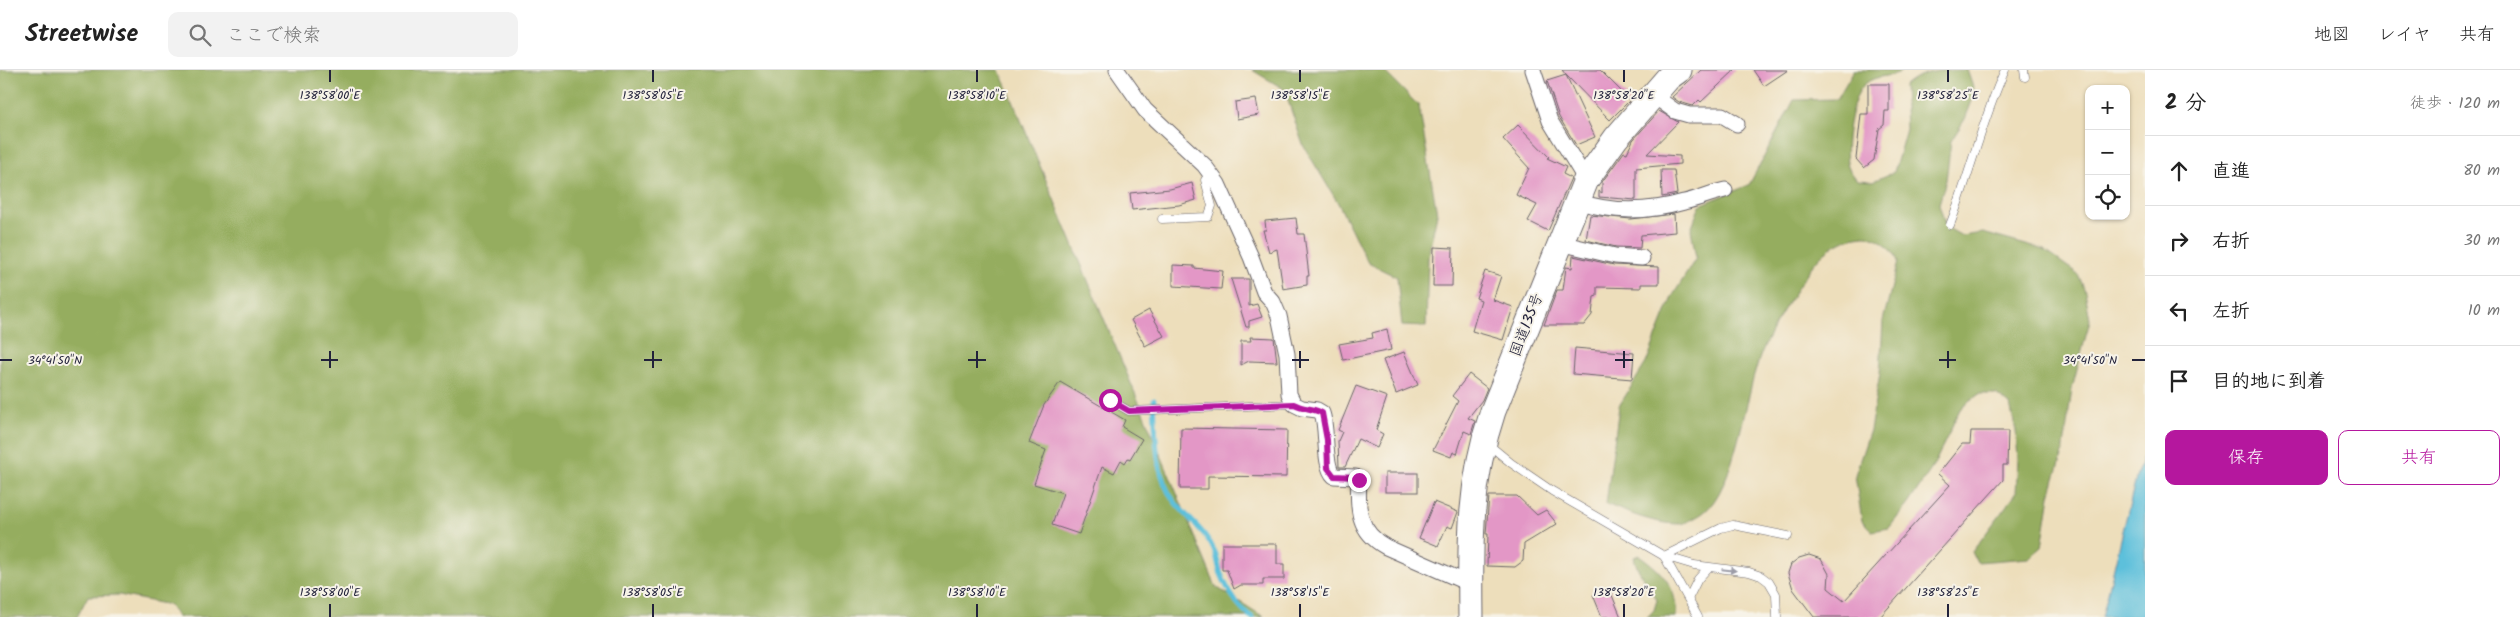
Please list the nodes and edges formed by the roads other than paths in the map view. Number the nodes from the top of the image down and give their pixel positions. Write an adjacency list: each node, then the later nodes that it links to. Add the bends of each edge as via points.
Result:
1 (1117, 70): 7 (street, via 1145,110)
2 (1533, 70): 9 (street, via 1550,121)
3 (1679, 70): 5 (highway, 国道135号)
4 (2005, 70): 11 (lane, via 1982,127)
5 (1653, 95): 6 (street, via 1675,111 1722,114); 9 (highway, 国道135号, via 1616,138)
6 (1737, 124)
7 (1210, 174): 10 (lane, via 1205,180 1212,206 1208,217); 15 (street, via 1229,208 1264,292 1279,316 1287,354 1289,394)
8 (1725, 190): 9 (street, via 1685,202 1620,210 1598,208)
9 (1582, 191): 12 (highway, 国道135号)
10 (1162, 219)
11 (1950, 225)
12 (1560, 243): 13 (street, via 1615,256); 16 (highway, 国道135号)
13 (1642, 258)
14 (1110, 400): 15 (lane, via 1129,411)
15 (1294, 404): 20 (street, via 1322,413 1328,468 1334,476 1359,480 1359,513 1362,524 1375,541)
16 (1483, 440): 18 (lane, via 1511,464 1568,501); 20 (highway, 国道135号, via 1474,487)
17 (1788, 536): 18 (lane, via 1733,525)
18 (1664, 556): 19 (lane); 21 (lane)
19 (1708, 568): 21 (lane); 24 (lane, one-way to 24, via 1748,572 1765,579 1776,594)
20 (1470, 584): 22 (highway, 国道135号)
21 (1689, 597): 23 (lane)
22 (1470, 617)
23 (1698, 617)
24 (1778, 617)

